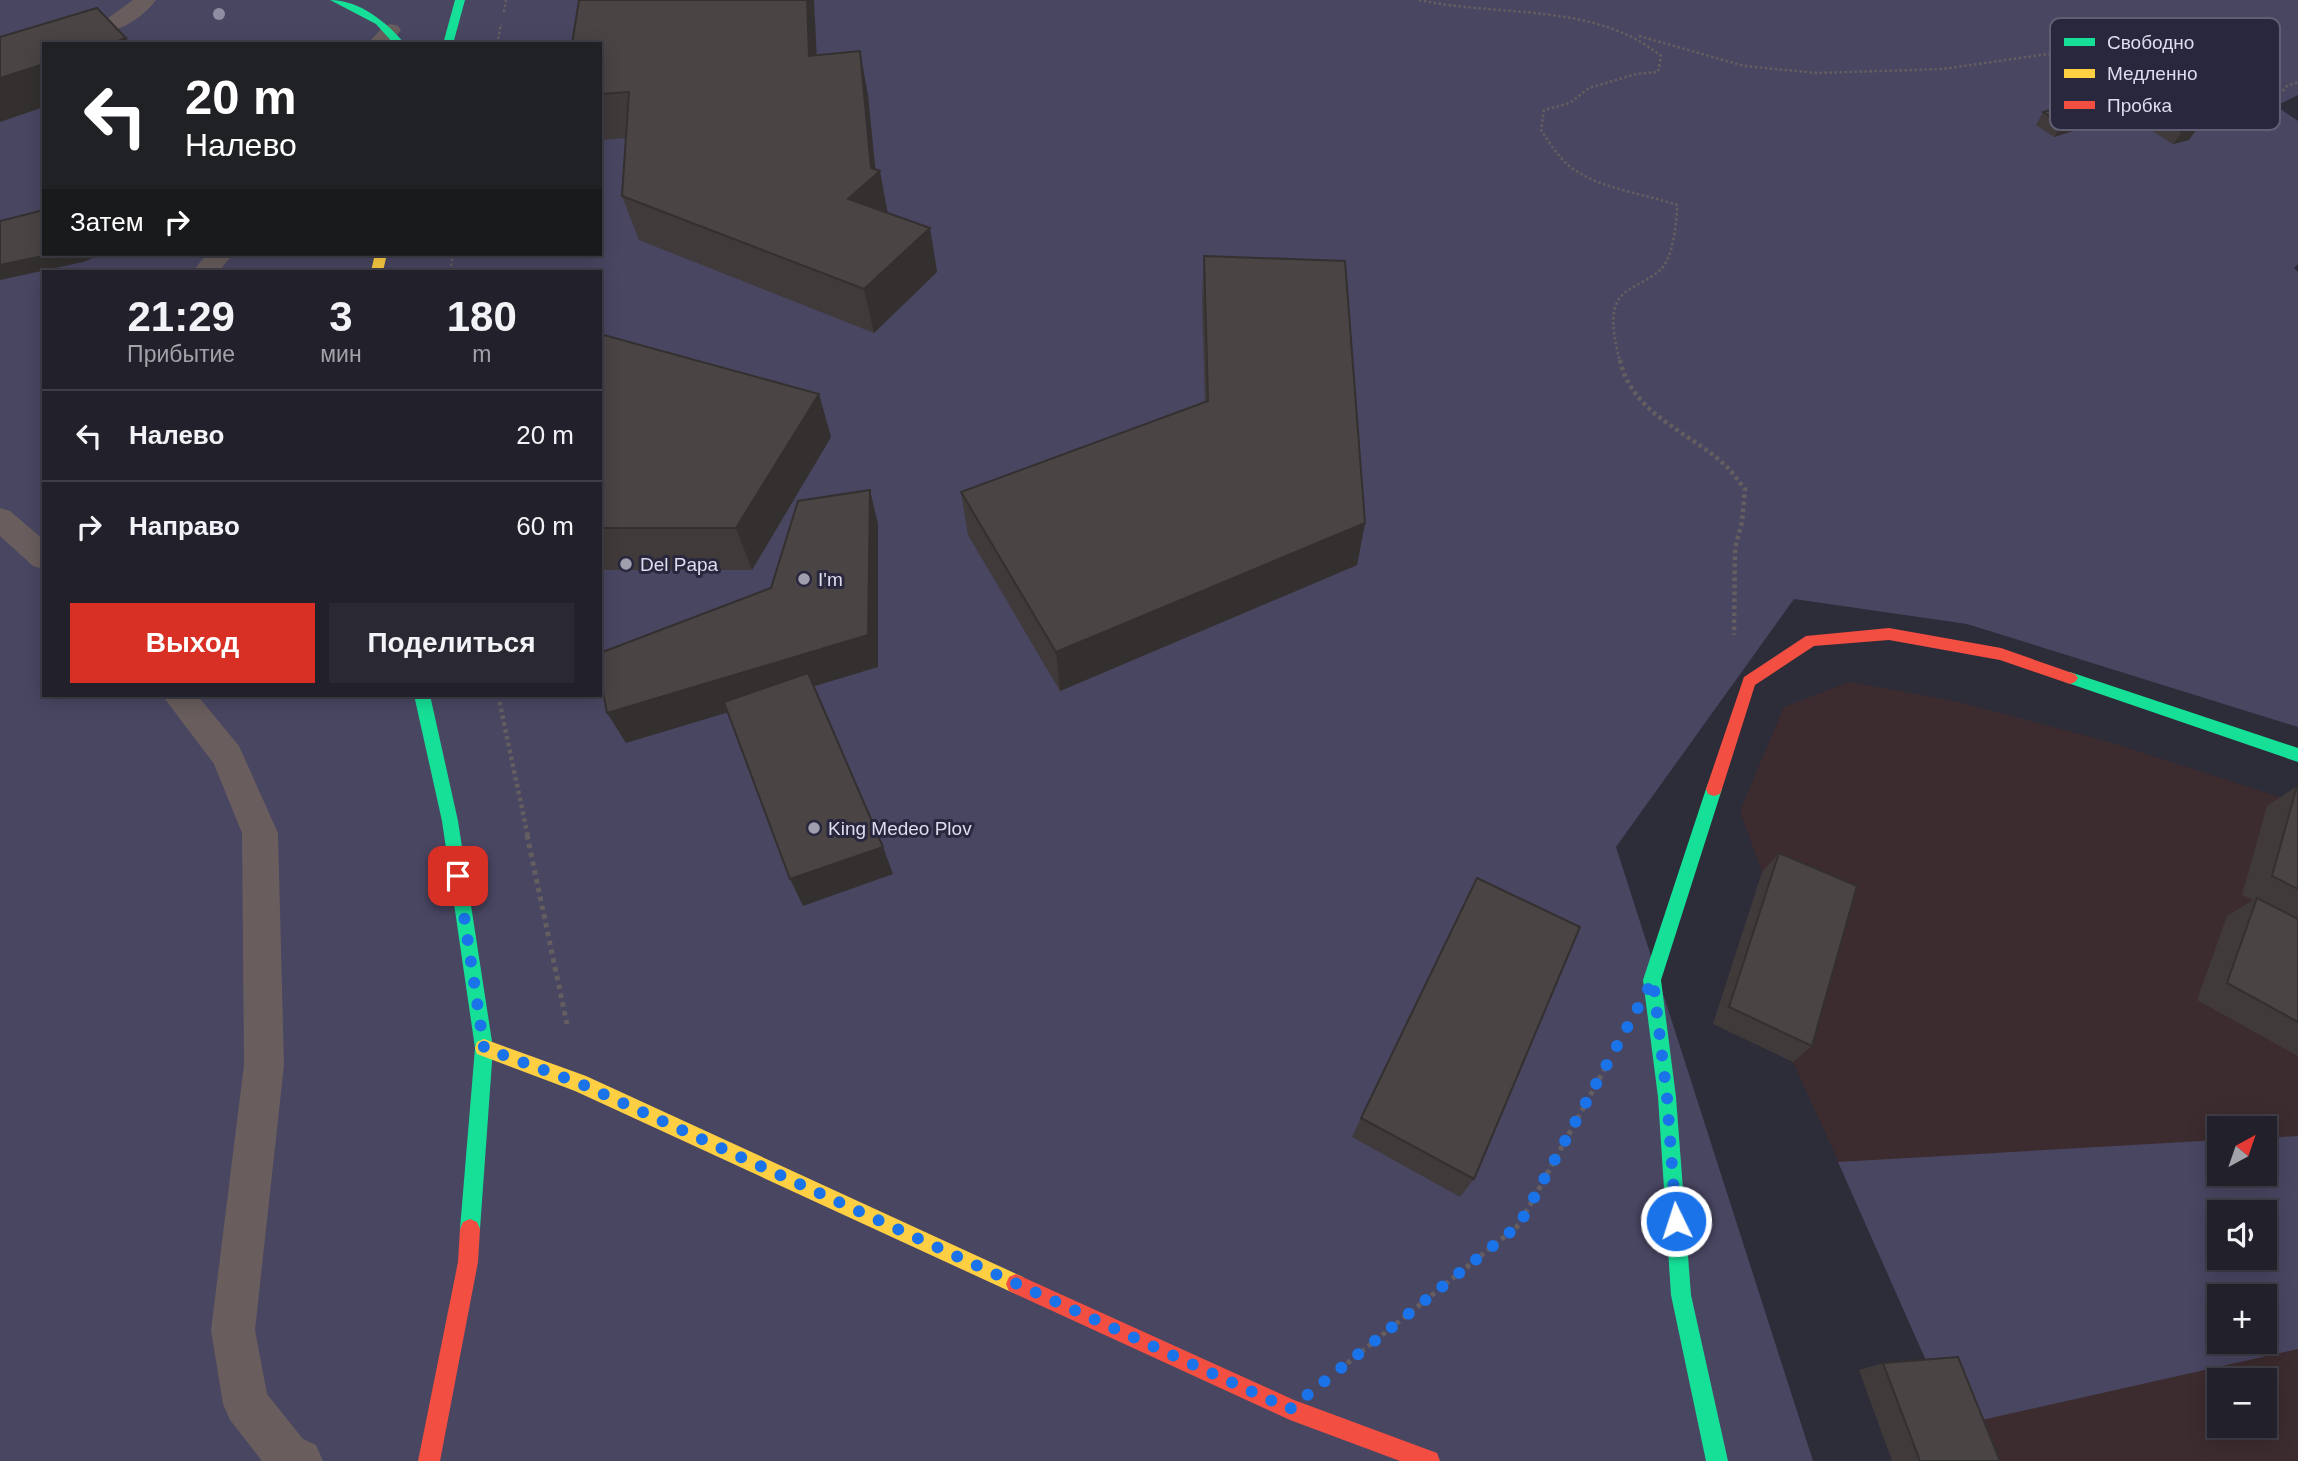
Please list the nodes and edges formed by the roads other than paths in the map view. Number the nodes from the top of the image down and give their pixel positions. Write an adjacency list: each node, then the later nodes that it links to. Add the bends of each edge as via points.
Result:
1 (146, 0): 5 (lane, via 111,25)
2 (335, 0): 4 (street, via 363,11)
3 (460, 0): 6 (street)
4 (389, 39)
5 (55, 42)
6 (448, 42)
7 (219, 256): 8 (lane)
8 (206, 270)
9 (0, 519): 10 (lane)
10 (42, 556)
11 (180, 697): 14 (lane)
12 (208, 697): 14 (lane)
13 (422, 697): 16 (street, via 450,821)
14 (227, 755): 17 (lane, via 260,833 264,1065 233,1330 246,1404 287,1456)
15 (2298, 755): 20 (street, via 2001,654 1889,634 1811,640 1749,681 1653,980 1667,1097 1681,1295)
16 (484, 1048): 18 (street, via 468,1262); 19 (street, via 579,1083 1290,1409)
17 (299, 1461)
18 (429, 1461)
19 (1429, 1461)
20 (1717, 1461)

